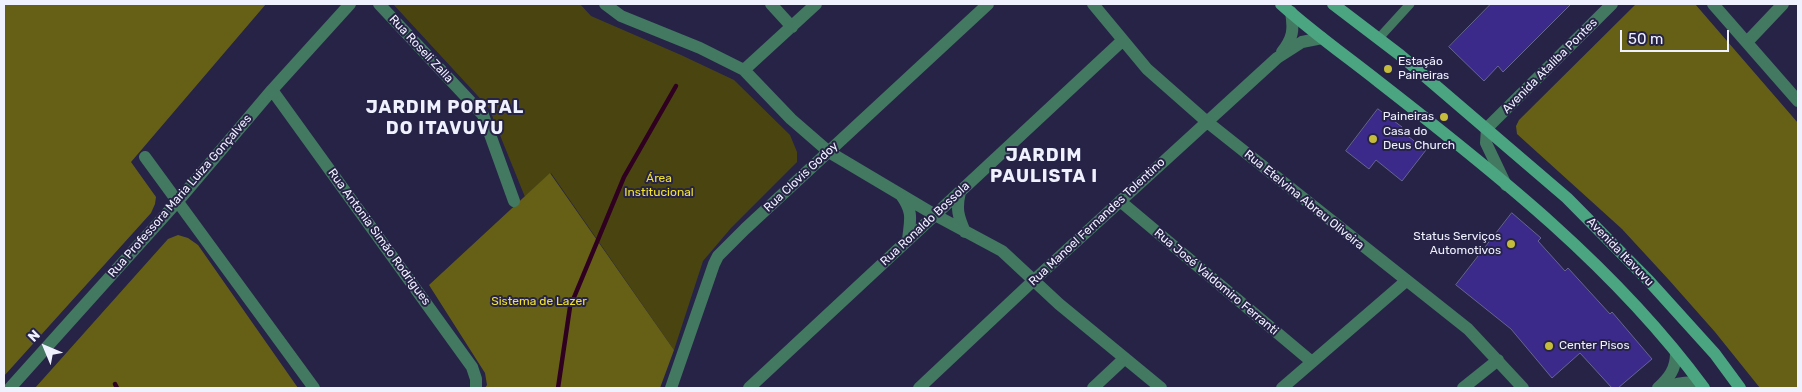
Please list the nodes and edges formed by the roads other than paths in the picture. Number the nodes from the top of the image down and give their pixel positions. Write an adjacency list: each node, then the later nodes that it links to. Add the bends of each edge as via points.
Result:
1 (350, 4): 21 (street, Rua Professora Maria Luiza Gonçalves)
2 (379, 4): 31 (street, Rua Roseli Zalla, via 483,115)
3 (605, 4): 20 (street, via 621,16)
4 (771, 4): 14 (street)
5 (816, 4): 14 (street)
6 (988, 4): 25 (street, Rua Clovis Godoy)
7 (1093, 4): 17 (street, Rua Etelvina Abreu Oliveira)
8 (1333, 4): 16 (main road, Avenida Itavuvu)
9 (1410, 4): 16 (lane)
10 (1612, 4): 24 (street, Avenida Ataliba Pontes)
11 (1713, 4): 18 (street)
12 (1783, 4): 18 (street)
13 (1286, 8): 15 (main road); 19 (street, Rua Manoel Fernandes Tolentino, via 1293,24 1293,34)
14 (792, 26): 20 (street)
15 (1322, 38): 19 (street, Rua Manoel Fernandes Tolentino, via 1302,42); 27 (main road)
16 (1379, 38): 24 (main road, Avenida Itavuvu)
17 (1123, 40): 23 (street, Rua Etelvina Abreu Oliveira, via 1147,69); 28 (street, Rua Ronaldo Bossola)
18 (1746, 42): 22 (street)
19 (1277, 58): 23 (street, Rua Manoel Fernandes Tolentino)
20 (744, 70): 25 (street, via 791,119)
21 (272, 90): 30 (street, Rua Professora Maria Luiza Gonçalves); 46 (street, Rua Antonia Simão Rodrigues, via 472,367)
22 (1798, 101)
23 (1206, 121): 32 (street, Rua Manoel Fernandes Tolentino); 37 (street, Rua Etelvina Abreu Oliveira)
24 (1487, 128): 27 (street, via 1486,143); 56 (main road, Avenida Itavuvu, via 1567,198 1649,281 1715,354)
25 (829, 152): 29 (street); 42 (street, Rua Clovis Godoy, via 718,256)
26 (145, 156): 30 (street)
27 (1506, 185): 38 (main road, via 1552,224 1629,299)
28 (960, 192): 33 (street, Rua Ronaldo Bossola); 34 (street, via 957,205)
29 (900, 193): 33 (street); 35 (street, via 912,218)
30 (178, 201): 44 (street, Rua Professora Maria Luiza Gonçalves); 45 (street)
31 (514, 201)
32 (1120, 201): 36 (street, Rua Manoel Fernandes Tolentino); 41 (street, Rua José Valdomiro Ferranti)
33 (935, 215): 34 (street); 35 (street, Rua Ronaldo Bossola)
34 (965, 232): 36 (street, via 1002,251)
35 (908, 240): 47 (street, Rua Ronaldo Bossola)
36 (1034, 280): 39 (street); 48 (street, Rua Manoel Fernandes Tolentino)
37 (1406, 281): 40 (street, Rua Etelvina Abreu Oliveira, via 1468,329); 41 (street)
38 (1676, 353): 43 (main road); 54 (street, via 1673,371)
39 (1125, 358): 49 (street); 50 (street)
40 (1498, 360): 52 (street); 53 (street, Rua Etelvina Abreu Oliveira)
41 (1312, 362): 51 (street)
42 (675, 385)
43 (1702, 385): 55 (street, via 1679,383)
44 (10, 388)
45 (314, 388)
46 (476, 388)
47 (749, 388)
48 (919, 388)
49 (1093, 388)
50 (1161, 388)
51 (1282, 388)
52 (1463, 388)
53 (1523, 388)
54 (1658, 388)
55 (1665, 388)
56 (1740, 388)

